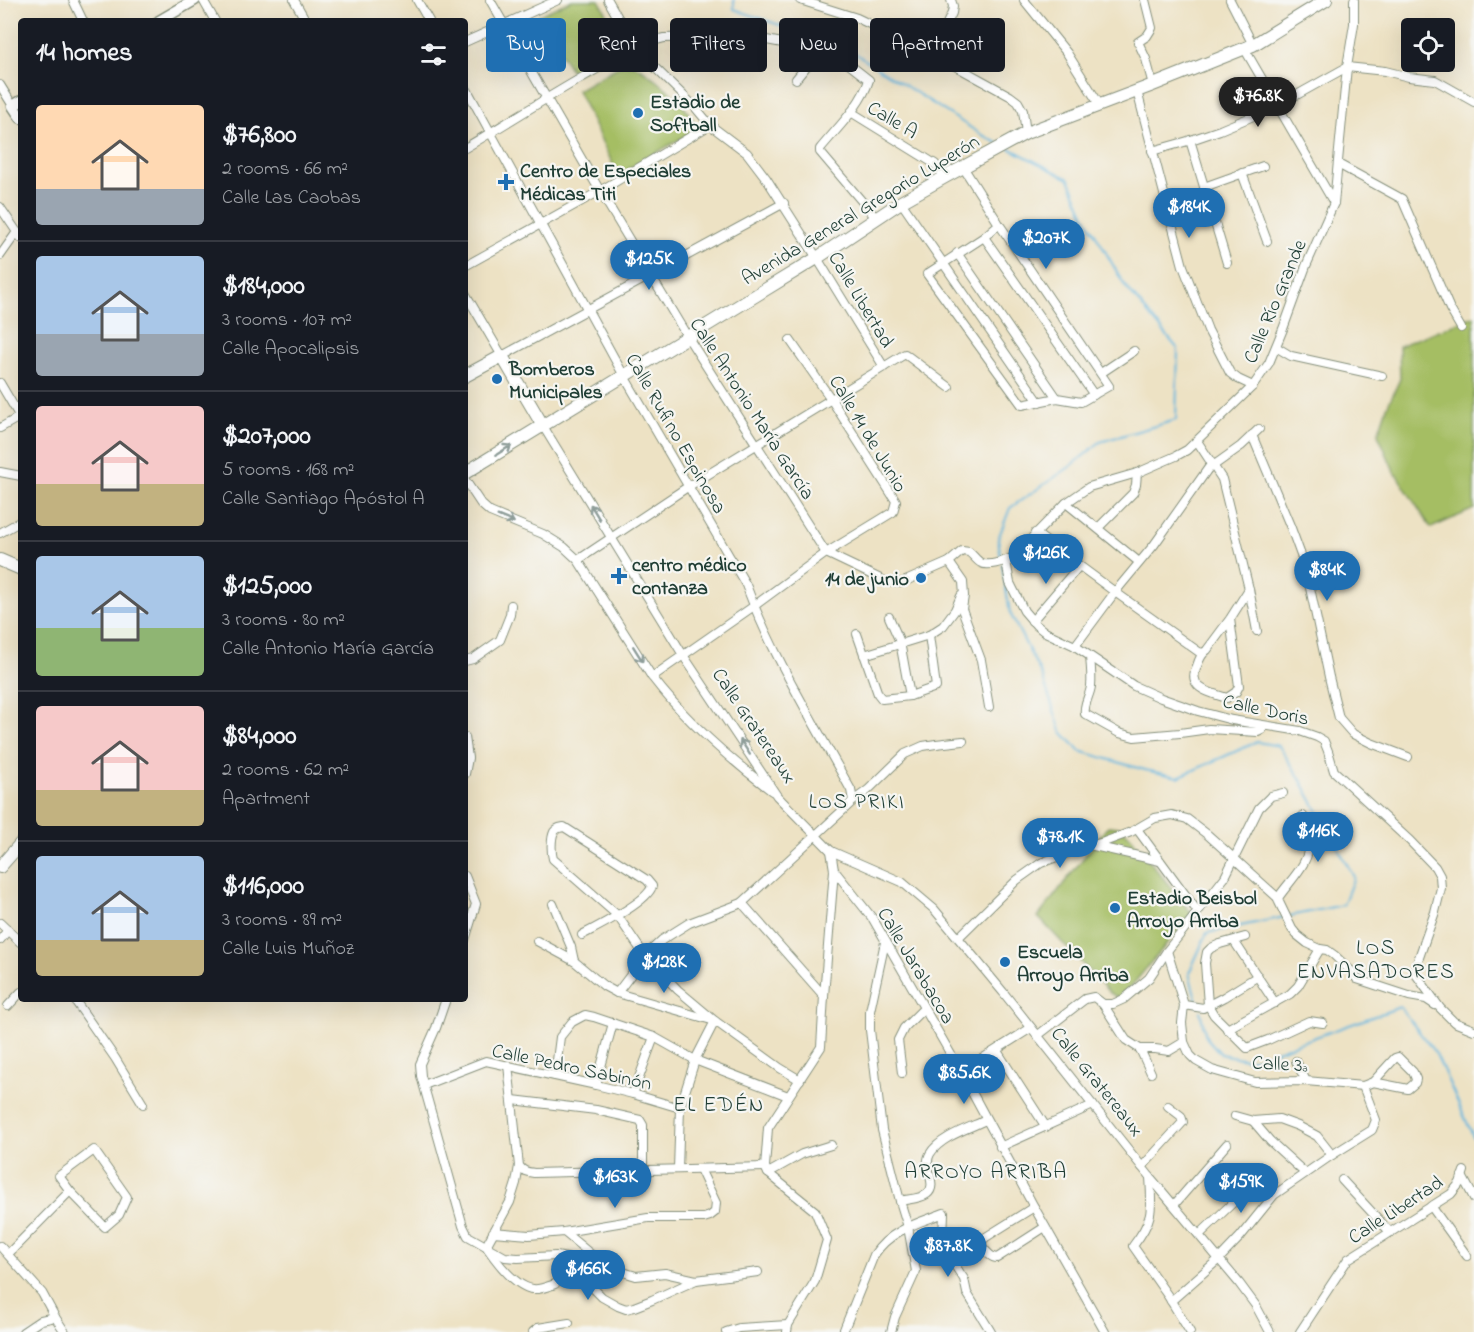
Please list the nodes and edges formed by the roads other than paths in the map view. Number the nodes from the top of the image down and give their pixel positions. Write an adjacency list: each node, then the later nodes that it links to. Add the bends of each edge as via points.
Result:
1 (73, 0): 16 (street)
2 (195, 0): 17 (street)
3 (203, 0): 18 (street)
4 (294, 0): 19 (street)
5 (417, 0): 20 (street)
6 (490, 0): 21 (street, Calle Antonio María García)
7 (558, 0): 22 (street)
8 (608, 0): 23 (street, Calle Libertad)
9 (951, 0): 24 (street)
10 (1024, 0): 46 (street, via 1067,53)
11 (1145, 0): 40 (street, via 1152,28 1138,42)
12 (1230, 0): 30 (street)
13 (1326, 0): 30 (main road, Avenida General Gregorio Luperón)
14 (1354, 0): 31 (street, Calle Río Grande)
15 (805, 1): 25 (street)
16 (82, 18)
17 (164, 18)
18 (212, 18)
19 (304, 18)
20 (427, 18)
21 (500, 18)
22 (519, 18)
23 (618, 18)
24 (950, 18)
25 (870, 24)
26 (486, 33): 28 (street)
27 (658, 40): 29 (street, via 745,36)
28 (468, 41)
29 (779, 42)
30 (1248, 47): 40 (main road, Avenida General Gregorio Luperón); 47 (street)
31 (1347, 67): 44 (street, via 1435,80); 47 (street); 55 (street, Calle Río Grande)
32 (658, 71): 49 (street, Calle Libertad)
33 (858, 71): 48 (street, via 869,80)
34 (531, 72): 43 (street, Calle Antonio María García)
35 (592, 72): 43 (street)
36 (802, 72): 38 (street)
37 (964, 72): 51 (street, via 1018,102)
38 (796, 79)
39 (0, 85): 45 (street)
40 (1153, 85): 42 (main road, Avenida General Gregorio Luperón)
41 (468, 91): 50 (street, Calle Rufino Espinosa)
42 (1137, 91): 46 (main road, Avenida General Gregorio Luperón); 54 (street)
43 (546, 98): 50 (street); 61 (street, Calle Antonio María García)
44 (1474, 102)
45 (17, 104)
46 (1100, 104): 51 (main road, Avenida General Gregorio Luperón)
47 (1277, 106): 52 (street); 64 (street)
48 (850, 112): 59 (street, Calle A, via 935,164); 66 (street, via 820,149)
49 (710, 125): 61 (street); 63 (street, Calle Libertad, via 747,153)
50 (491, 133): 53 (street); 68 (street, Calle Rufino Espinosa)
51 (1026, 133): 57 (main road, Avenida General Gregorio Luperón)
52 (1190, 140): 54 (street); 60 (street)
53 (468, 146)
54 (1152, 151): 94 (street, via 1183,266 1208,330 1230,373)
55 (1338, 164): 64 (street, Calle Río Grande); 82 (street, via 1402,199)
56 (1263, 166): 58 (street)
57 (963, 167): 59 (main road, Avenida General Gregorio Luperón); 67 (street)
58 (1242, 173): 60 (street); 72 (street)
59 (945, 177): 62 (main road, Avenida General Gregorio Luperón)
60 (1204, 187): 77 (street)
61 (600, 191): 68 (street); 79 (street, Calle Antonio María García)
62 (901, 202): 66 (main road, Avenida General Gregorio Luperón); 76 (street)
63 (784, 203): 75 (street, Calle Libertad); 79 (street)
64 (1334, 203): 85 (street, Calle Río Grande)
65 (0, 207): 69 (street)
66 (876, 218): 75 (main road, Avenida General Gregorio Luperón)
67 (999, 224): 71 (street); 90 (street)
68 (541, 225): 78 (street); 81 (street, Calle Rufino Espinosa)
69 (18, 234)
70 (18, 236): 74 (street)
71 (984, 237): 73 (street); 96 (street)
72 (1267, 241)
73 (957, 253): 76 (street); 97 (street)
74 (0, 256)
75 (818, 258): 83 (main road, Avenida General Gregorio Luperón); 88 (street, Calle Libertad)
76 (943, 262): 99 (street); 99 (street, via 927,273 1022,405)
77 (1227, 263)
78 (468, 264)
79 (651, 275): 81 (street); 83 (street, Calle Antonio María García)
80 (468, 298): 87 (street, Calle Gratereaux)
81 (587, 310): 87 (street); 91 (street, Calle Rufino Espinosa)
82 (1461, 328)
83 (687, 336): 91 (main road, Avenida General Gregorio Luperón); 105 (street, Calle Antonio María García)
84 (790, 340): 98 (street, Calle 14 de Junio)
85 (1276, 347): 92 (street, via 1291,356); 94 (street, Calle Río Grande)
86 (1134, 351): 90 (street)
87 (502, 356): 89 (main road); 102 (main road, Calle Gratereaux)
88 (884, 367): 95 (street, via 905,354); 98 (street)
89 (468, 374)
90 (1101, 374): 96 (street, via 1109,386)
91 (624, 376): 102 (main road, Avenida General Gregorio Luperón); 112 (street, Calle Rufino Espinosa)
92 (1382, 376)
93 (0, 383): 100 (street)
94 (1253, 386): 104 (street, Calle Río Grande)
95 (949, 387)
96 (1094, 395): 97 (street, via 1081,402)
97 (1057, 398): 99 (street)
98 (831, 399): 105 (street); 119 (street, Calle 14 de Junio, via 896,501 893,512)
99 (1039, 402)
100 (18, 413)
101 (18, 417): 103 (street)
102 (543, 426): 107 (main road, Avenida General Gregorio Luperón, one-way to 102); 118 (street, Calle Gratereaux, one-way to 102)
103 (0, 428)
104 (1197, 441): 106 (street); 109 (street, Calle Río Grande, via 1176,456)
105 (758, 446): 112 (street); 119 (street, Calle Antonio María García)
106 (1213, 464): 124 (street); 127 (street, via 1222,479); 150 (street, via 1255,432 1306,569 1339,718 1353,734)
107 (468, 471)
108 (0, 472): 110 (street)
109 (1137, 473): 113 (street, Calle Río Grande, via 1089,487); 115 (street, via 1133,493)
110 (18, 475)
111 (468, 484): 121 (street, one-way to 121, via 490,513 543,534)
112 (689, 486): 118 (street); 131 (street, Calle Rufino Espinosa)
113 (1066, 503): 115 (street); 117 (street, Calle Río Grande)
114 (18, 523): 116 (street)
115 (1098, 528): 124 (street)
116 (0, 533)
117 (1035, 533): 122 (street, Calle Río Grande); 125 (street)
118 (611, 539): 121 (street); 141 (street, Calle Gratereaux)
119 (826, 553): 123 (street, via 887,582 900,584); 131 (street, Calle 14 de Junio)
120 (0, 560): 126 (main road)
121 (579, 560): 145 (street, one-way to 145)
122 (1006, 561): 123 (street, via 984,564 962,551); 134 (street, Calle Doris, via 1010,583)
123 (949, 562): 128 (street, via 963,582)
124 (1139, 562): 129 (street)
125 (1080, 566): 129 (street); 134 (street)
126 (18, 568)
127 (1249, 589): 133 (street); 135 (street)
128 (963, 591): 137 (street, via 943,626); 147 (street, via 962,609 981,660)
129 (1115, 592): 139 (street); 140 (street)
130 (511, 605): 144 (street, via 500,640)
131 (754, 606): 141 (street, Calle 14 de Junio); 153 (street, Calle Rufino Espinosa, via 851,790)
132 (889, 617): 138 (street)
133 (1230, 619): 140 (street); 140 (street, via 1239,686 1232,696 1214,694 1197,685 1195,670)
134 (1032, 621): 139 (street, Calle Doris)
135 (1257, 631)
136 (857, 634): 142 (street)
137 (929, 634): 138 (street); 146 (street, via 936,687)
138 (900, 642): 142 (street); 146 (street)
139 (1075, 646): 143 (street, Calle Doris)
140 (1203, 652)
141 (683, 655): 145 (street, Calle 14 de Junio); 152 (street, Calle Gratereaux, one-way to 141)
142 (864, 655): 146 (street, via 882,699)
143 (1090, 657): 148 (street, Calle Doris, via 1134,686 1161,698); 148 (street, via 1091,688 1084,712 1119,733 1134,737 1209,729 1258,732)
144 (468, 660)
145 (652, 677): 152 (street, via 733,762)
146 (910, 696)
147 (989, 707)
148 (1264, 726): 197 (street, Calle Doris, via 1300,731 1324,741 1339,777 1435,867 1441,888 1415,974)
149 (963, 741): 153 (street, via 923,746 905,754)
150 (1408, 757)
151 (1283, 793): 160 (street, via 1271,796 1259,808)
152 (777, 796): 156 (street, Calle Gratereaux)
153 (853, 801): 156 (street)
154 (1303, 816): 165 (street, via 1308,853 1304,865)
155 (1137, 829): 157 (street); 160 (street, via 1155,818 1172,815 1187,819); 161 (street)
156 (816, 836): 159 (street, Calle Gratereaux); 166 (street)
157 (1090, 846): 161 (street); 175 (street, via 1041,863 1017,880)
158 (18, 848): 162 (main road)
159 (831, 851): 163 (street); 175 (street, Calle Gratereaux, via 902,882 934,909)
160 (1234, 857): 165 (street); 168 (street, via 1225,877)
161 (1160, 861): 168 (street)
162 (0, 867)
163 (834, 870): 180 (street, Calle Jarabacoa, via 873,919); 188 (street)
164 (468, 884): 172 (street, via 476,904)
165 (1278, 898): 181 (street, via 1292,929 1306,943)
166 (742, 903): 183 (street, via 689,923); 188 (street)
167 (552, 904): 184 (street)
168 (1198, 912): 182 (street)
169 (617, 915): 169 (street, via 553,859 553,833 558,828 564,827 647,880 650,891); 173 (street); 183 (street)
170 (0, 923): 171 (street)
171 (8, 930): 176 (street); 177 (street)
172 (468, 930)
173 (582, 935)
174 (1245, 937): 179 (street)
175 (958, 938): 203 (street, Calle Gratereaux)
176 (0, 940)
177 (18, 940)
178 (537, 941): 184 (street)
179 (1234, 941): 185 (street); 194 (street, via 1207,952)
180 (885, 942): 196 (street, Calle Jarabacoa); 248 (street, via 870,1011 870,1030 882,1130)
181 (1320, 949): 191 (street, via 1294,991); 197 (street, via 1334,955 1360,980 1426,999)
182 (1167, 951): 192 (street, via 1149,978 1124,999); 193 (street)
183 (645, 956): 186 (street); 198 (street)
184 (574, 961): 186 (street)
185 (1258, 976): 191 (street); 194 (street)
186 (617, 993): 198 (street)
187 (18, 995): 195 (street)
188 (824, 996): 215 (street, via 821,1047)
189 (76, 1002): 224 (street)
190 (445, 1002): 218 (street, via 420,1064)
191 (1275, 1003): 201 (street)
192 (1103, 1004): 203 (street, via 1094,998 1084,999); 206 (street, via 1126,1040)
193 (1184, 1005): 194 (street); 205 (street)
194 (1208, 1005): 201 (street)
195 (8, 1006)
196 (924, 1008): 211 (street, Calle Jarabacoa); 212 (street, via 898,1040)
197 (1440, 1008): 202 (street, Calle Doris, via 1454,1022)
198 (715, 1021): 208 (street); 215 (street)
199 (613, 1023): 204 (street); 214 (street, via 585,1015 572,1022 560,1037); 219 (street)
200 (1323, 1023): 201 (street, via 1309,1021 1247,1048)
201 (1227, 1029)
202 (1474, 1030)
203 (1034, 1032): 207 (street); 225 (street, Calle Gratereaux)
204 (654, 1037): 208 (street); 221 (street)
205 (1184, 1042): 206 (street, via 1169,1051); 216 (street, Calle 3ª, via 1196,1061 1212,1070 1255,1082)
206 (1140, 1049): 213 (street)
207 (997, 1051): 211 (street); 231 (street)
208 (695, 1060): 222 (street); 227 (street)
209 (1296, 1061): 216 (street)
210 (508, 1065): 214 (street, Calle Pedro Sabinón); 218 (street, Calle Pedro Sabinón, via 486,1061); 223 (street)
211 (961, 1072): 229 (street, Calle Jarabacoa)
212 (902, 1073)
213 (1151, 1073)
214 (555, 1076): 219 (street, Calle Pedro Sabinón)
215 (800, 1080): 222 (street)
216 (1306, 1081): 220 (street, Calle 3ª)
217 (1373, 1082): 217 (street, via 1408,1089 1416,1079 1398,1057); 220 (street, Calle 3ª)
218 (424, 1085): 259 (street, via 463,1226 468,1236)
219 (596, 1085): 221 (street, Calle Pedro Sabinón)
220 (1363, 1086): 235 (street, via 1376,1120 1372,1130)
221 (633, 1094): 227 (street, Calle Pedro Sabinón)
222 (788, 1095): 241 (street, via 768,1128)
223 (513, 1100): 236 (street); 240 (street, via 596,1110 640,1120)
224 (143, 1104)
225 (1093, 1105): 231 (street); 237 (street, Calle Gratereaux)
226 (1168, 1106): 237 (street, via 1183,1122)
227 (680, 1108): 238 (street)
228 (1235, 1116): 230 (street)
229 (986, 1120): 234 (street, Calle Jarabacoa); 248 (street, via 938,1144 927,1164 930,1192)
230 (1253, 1121): 235 (street, via 1279,1119 1298,1126 1317,1136); 243 (street)
231 (1046, 1127): 234 (street)
232 (1227, 1144): 249 (street)
233 (831, 1145): 241 (street)
234 (1000, 1147): 251 (street, Calle Jarabacoa)
235 (1332, 1155): 243 (street)
236 (519, 1166): 240 (street, via 527,1173); 254 (street, via 510,1202)
237 (1142, 1167): 244 (street, Calle Gratereaux)
238 (678, 1169): 239 (street); 240 (street)
239 (700, 1169): 241 (street); 255 (street, via 716,1203 716,1212 710,1216 648,1218)
240 (643, 1170)
241 (766, 1170): 269 (street, via 815,1211 827,1240 815,1281)
242 (1264, 1173): 257 (street)
243 (1305, 1173): 262 (street, via 1274,1195)
244 (1150, 1177): 249 (street, Calle Gratereaux); 266 (street, via 1151,1213 1144,1232 1132,1246)
245 (1342, 1180): 256 (street)
246 (70, 1191): 246 (street, via 105,1227 120,1215 127,1197 94,1150 59,1176); 260 (street)
247 (1474, 1198): 250 (street, Calle Libertad, via 1463,1173 1451,1194)
248 (900, 1201): 252 (street)
249 (1174, 1205): 257 (street, Calle Gratereaux)
250 (1431, 1206): 256 (street, Calle Libertad); 261 (street)
251 (1034, 1207): 253 (street, Calle Jarabacoa); 253 (street, via 986,1237 981,1245 997,1258)
252 (908, 1227): 270 (street, via 916,1271); 275 (street, via 881,1244 874,1255); 277 (street, via 944,1212 944,1250)
253 (1045, 1227): 278 (street, Calle Jarabacoa)
254 (493, 1232): 255 (street); 259 (street)
255 (564, 1232): 264 (street, via 593,1256 623,1272 636,1276 665,1273)
256 (1390, 1232): 281 (street, Calle Libertad, via 1348,1259)
257 (1199, 1235): 262 (street, Calle Gratereaux)
258 (0, 1246): 260 (street)
259 (486, 1246): 264 (street, via 505,1257 567,1258 602,1297 626,1309); 265 (street, via 502,1269 526,1288 535,1290)
260 (8, 1254): 267 (street, via 42,1293)
261 (1467, 1256)
262 (1219, 1259): 266 (street); 280 (street, Calle Gratereaux, via 1256,1306)
263 (758, 1272): 264 (street)
264 (696, 1280)
265 (555, 1284)
266 (1171, 1301): 279 (street)
267 (55, 1317): 271 (street, via 41,1320); 272 (street)
268 (569, 1323): 273 (street)
269 (788, 1328): 274 (street, via 738,1328)
270 (892, 1329): 276 (street)
271 (22, 1332)
272 (65, 1332)
273 (533, 1332)
274 (726, 1332)
275 (843, 1332)
276 (902, 1332)
277 (991, 1332)
278 (1105, 1332)
279 (1190, 1332)
280 (1269, 1332)
281 (1300, 1332)

